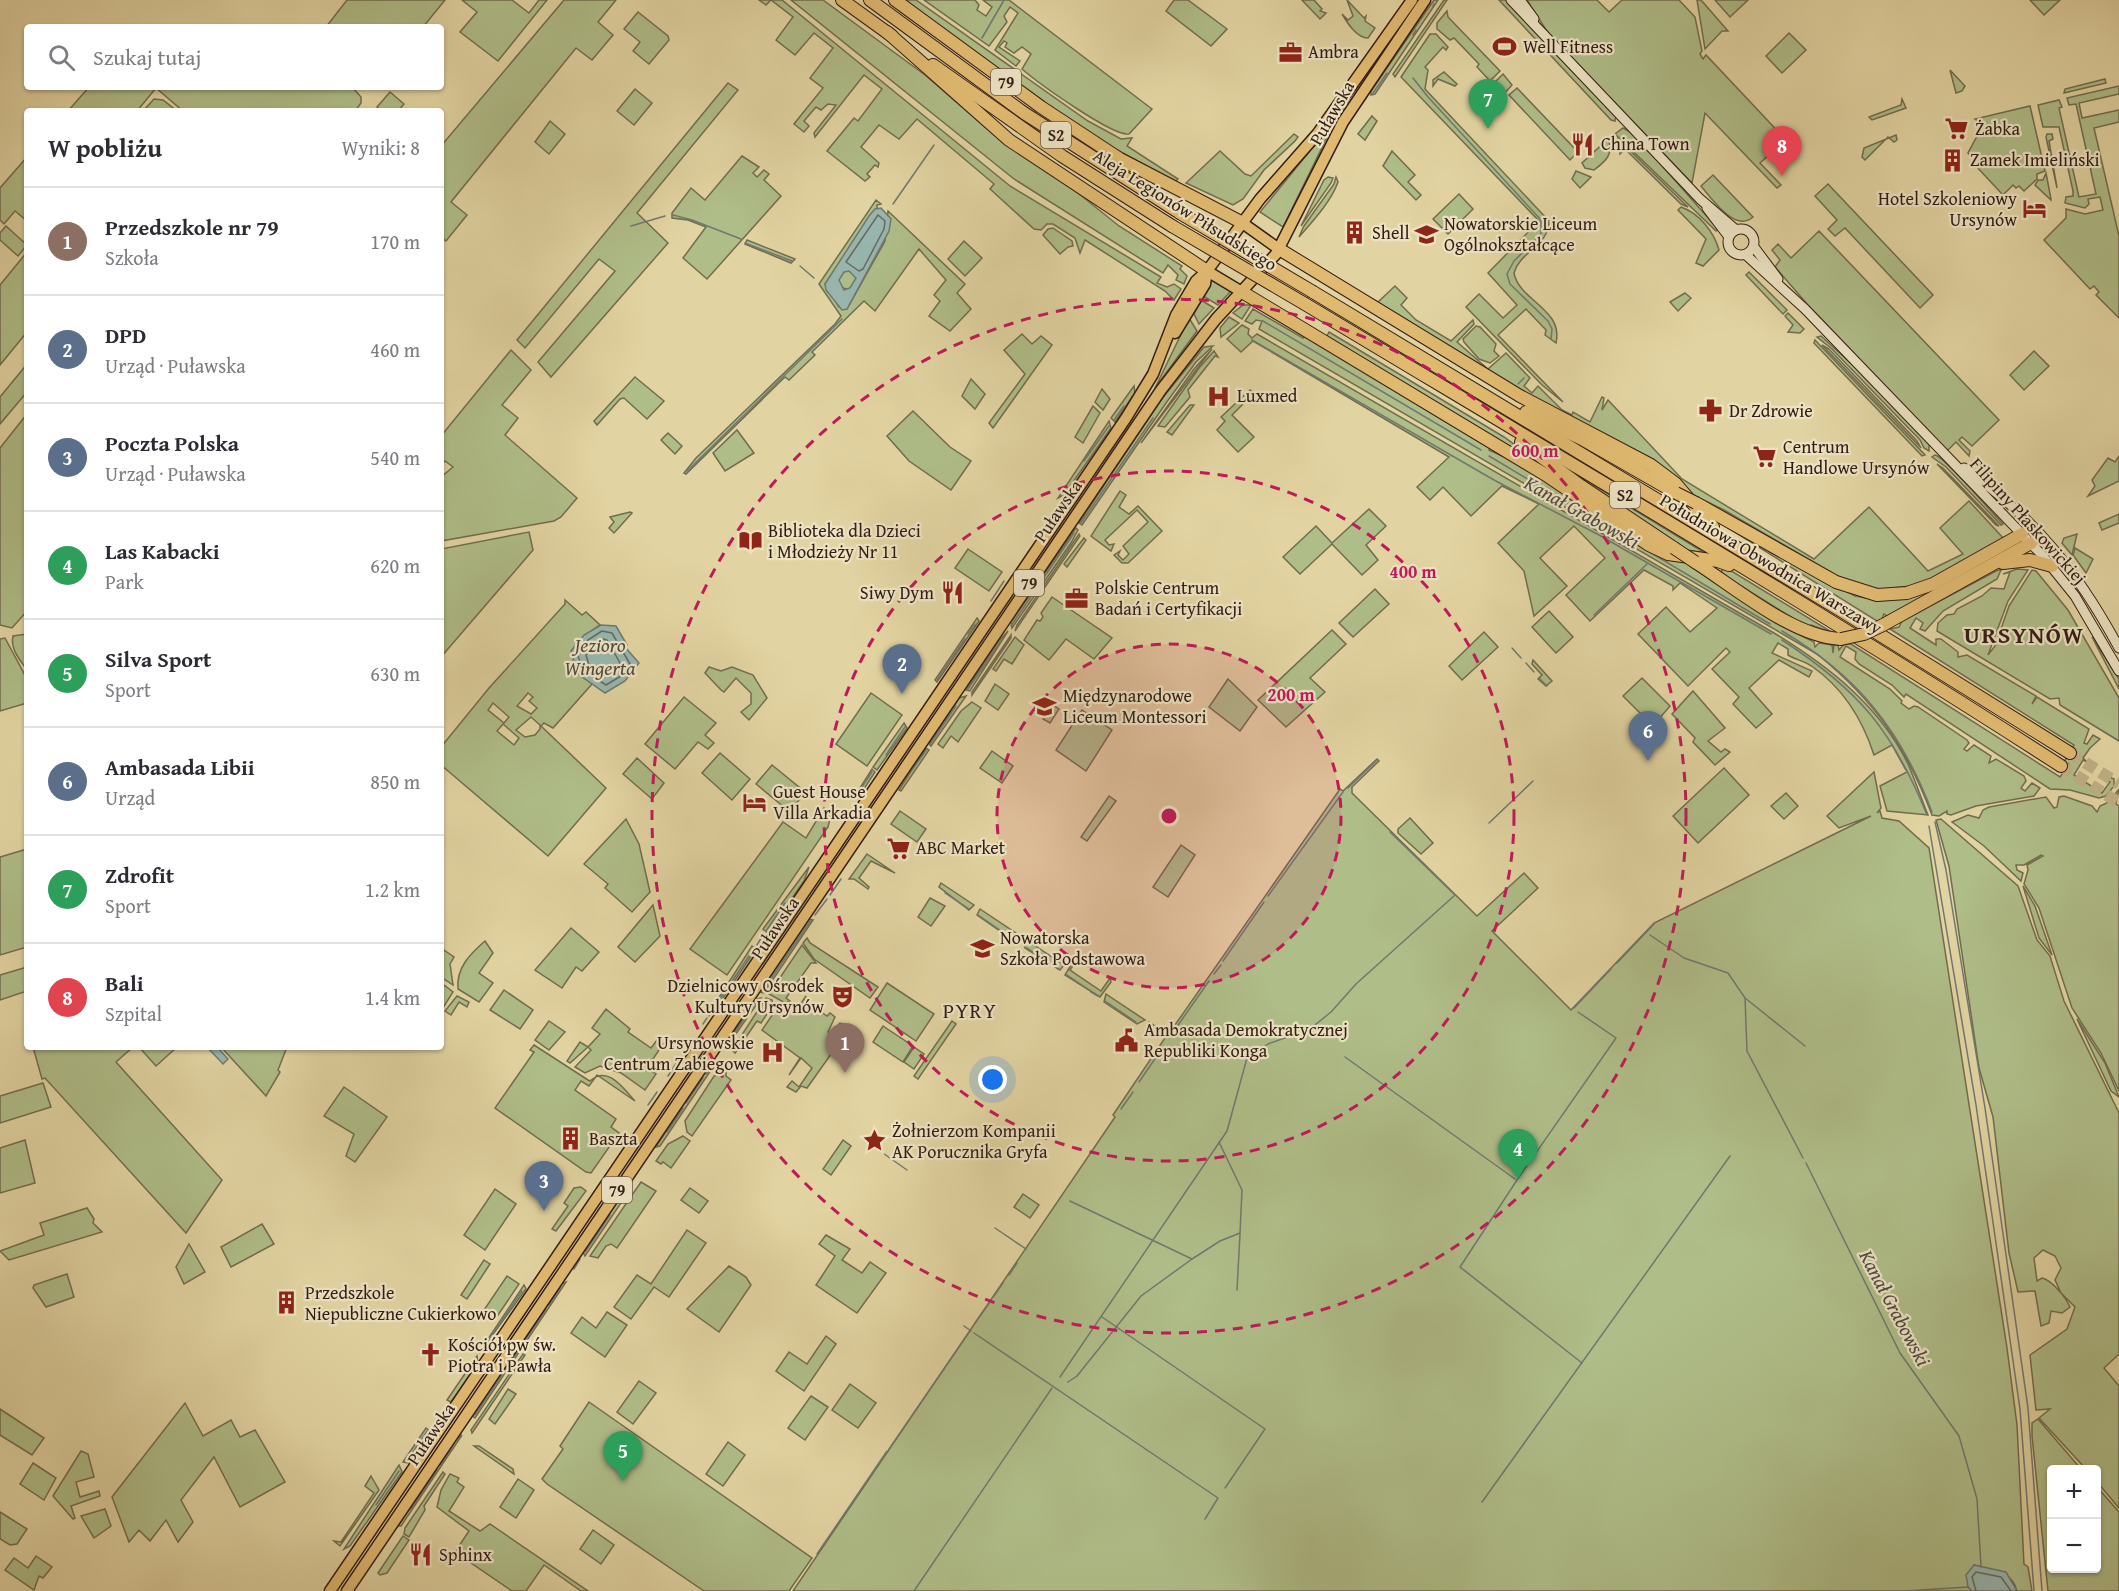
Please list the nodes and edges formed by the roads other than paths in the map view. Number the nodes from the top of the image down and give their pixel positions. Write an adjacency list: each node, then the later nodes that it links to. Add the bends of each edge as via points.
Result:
1 (842, 0): 8 (highway, Aleja Legionów Piłsudskiego / S2)
2 (870, 0): 16 (highway, Aleja Legionów Piłsudskiego / S2, bridge, via 1043,126)
3 (895, 0): 10 (highway, 79, via 1120,159)
4 (1412, 0): 10 (main road, Puławska, via 1318,133)
5 (1425, 0): 12 (main road, Puławska, via 1348,114)
6 (1511, 0): 9 (main road)
7 (1520, 0): 9 (main road)
8 (886, 32): 14 (highway, 79, via 1009,140); 17 (highway, Aleja Legionów Piłsudskiego / S2, bridge, via 1062,156)
9 (1545, 36): 11 (main road)
10 (1241, 222): 12 (main road, 79); 14 (main road, Puławska)
11 (1733, 233): 13 (main road, via 1743,229 1751,233); 13 (main road, via 1731,251 1739,255)
12 (1279, 249): 15 (main road, 79); 24 (highway, via 1520,396 1651,465 1675,483)
13 (1750, 251): 20 (main road, Filipiny Płaskowickiej)
14 (1208, 270): 15 (main road); 32 (main road, Puławska / 79, via 1205,284 1121,426)
15 (1242, 292): 27 (highway, via 1546,475 1649,545); 33 (main road, Puławska / 79, via 1161,390)
16 (1313, 292): 18 (highway, Południowa Obwodnica Warszawy / S2)
17 (1305, 304): 19 (highway, Południowa Obwodnica Warszawy / S2)
18 (1500, 403): 23 (highway, bridge, via 1573,434 1836,582 1877,595 1907,593 1933,584); 24 (highway, Południowa Obwodnica Warszawy / S2)
19 (1493, 418): 26 (highway, bridge, via 1581,486 1813,635 1841,639 1864,634); 27 (highway, Południowa Obwodnica Warszawy / S2)
20 (1947, 456): 21 (main road, Filipiny Płaskowickiej, via 2004,498); 23 (main road, Filipiny Płaskowickiej)
21 (2034, 528): 22 (main road, Filipiny Płaskowickiej); 23 (main road)
22 (2043, 537): 23 (main road); 28 (main road, Filipiny Płaskowickiej, via 2083,585)
23 (2027, 539): 25 (main road, Filipiny Płaskowickiej); 26 (highway)
24 (1732, 544): 30 (highway, Południowa Obwodnica Warszawy / S2)
25 (2052, 566): 26 (highway, via 2012,560); 29 (main road, Filipiny Płaskowickiej, via 2079,602)
26 (1991, 567)
27 (1754, 574): 31 (highway, Południowa Obwodnica Warszawy / S2)
28 (2119, 648)
29 (2119, 671)
30 (2070, 753)
31 (2061, 766)
32 (849, 823): 33 (main road); 34 (main road, Puławska / 79)
33 (860, 835): 35 (main road, Puławska / 79)
34 (330, 1591)
35 (347, 1591)

